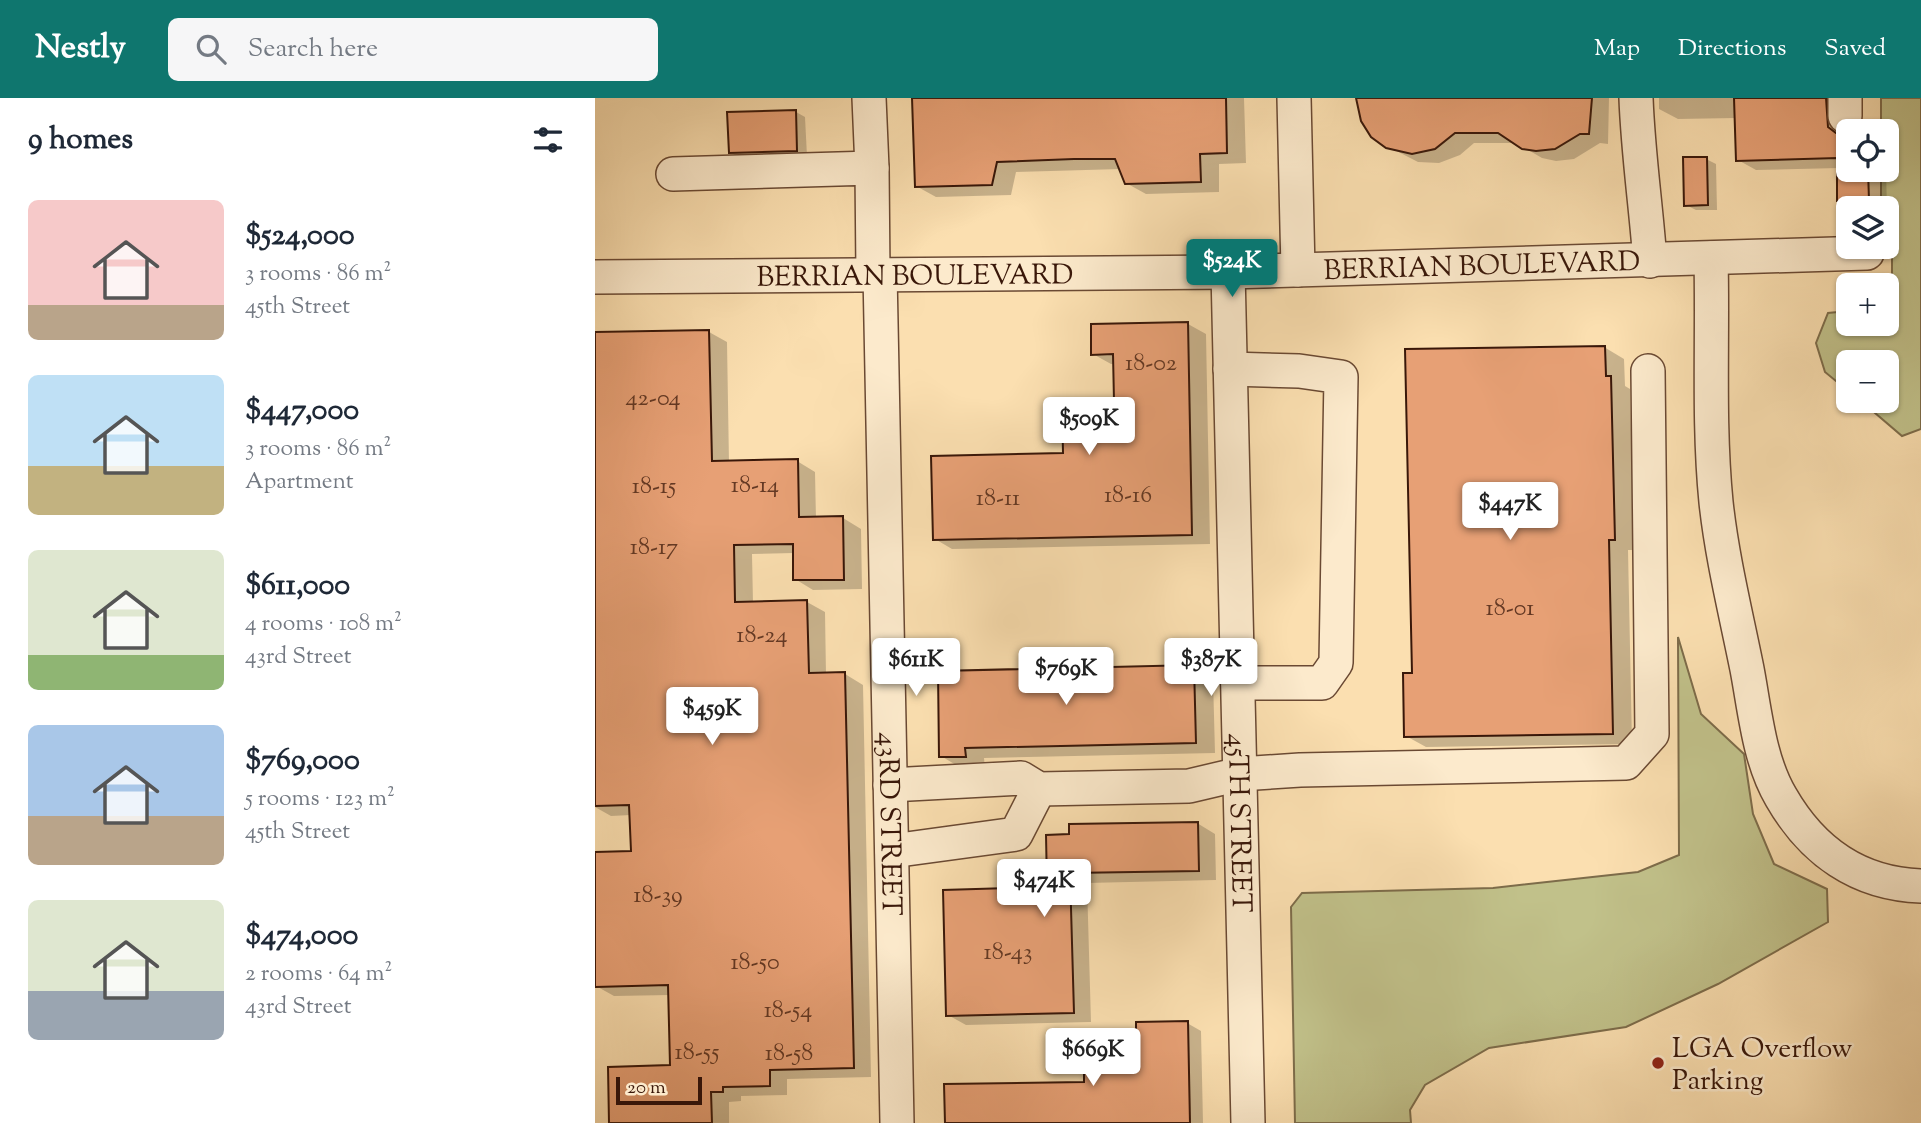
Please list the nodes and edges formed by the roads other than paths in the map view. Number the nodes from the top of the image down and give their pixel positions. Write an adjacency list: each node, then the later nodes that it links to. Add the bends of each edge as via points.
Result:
1 (869, 98): 4 (street, 43RD STREET)
2 (1294, 98): 9 (street)
3 (1636, 98): 8 (street)
4 (872, 168): 5 (street); 11 (street, 43RD STREET)
5 (673, 174)
6 (1836, 254): 7 (street, BERRIAN BOULEVARD)
7 (1711, 258): 8 (street, BERRIAN BOULEVARD); 20 (street, via 1717,505 1772,778 1807,833 1839,862 1883,883)
8 (1650, 261): 9 (street, BERRIAN BOULEVARD)
9 (1298, 270): 10 (street, BERRIAN BOULEVARD)
10 (1228, 272): 11 (street, BERRIAN BOULEVARD); 13 (street, 45TH STREET)
11 (876, 273): 12 (street, BERRIAN BOULEVARD); 17 (street, 43RD STREET)
12 (595, 277)
13 (1230, 369): 15 (street, 45TH STREET); 15 (street, via 1299,370 1341,377 1336,663 1322,683)
14 (1648, 371): 16 (street, via 1652,734 1626,763)
15 (1238, 683): 16 (street, 45TH STREET)
16 (1240, 774): 18 (street, via 1188,786); 22 (street, 45TH STREET)
17 (890, 785): 18 (street, via 1021,778); 19 (street, 43RD STREET)
18 (1039, 789): 19 (street, via 1016,834)
19 (892, 851): 21 (street, 43RD STREET)
20 (1921, 887)
21 (897, 1123)
22 (1248, 1123)

